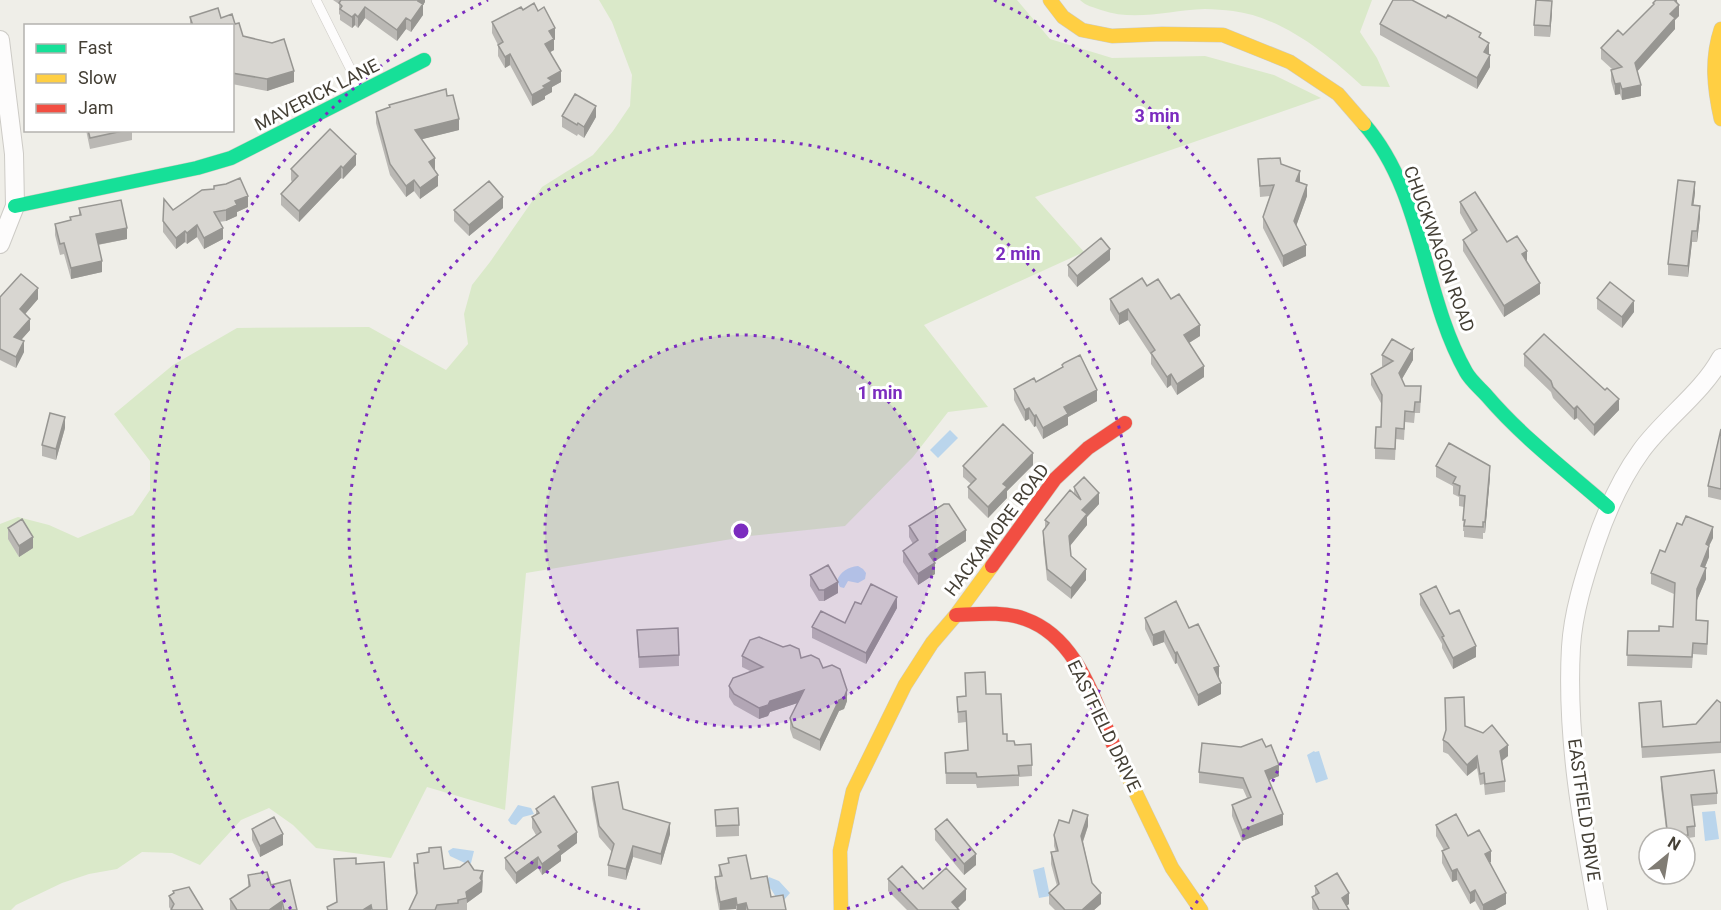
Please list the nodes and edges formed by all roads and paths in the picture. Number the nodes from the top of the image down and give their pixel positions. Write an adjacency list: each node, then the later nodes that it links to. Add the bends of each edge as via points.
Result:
1 (315, 0): 6 (lane)
2 (1050, 0): 12 (street, CHUCKWAGON ROAD, via 1063,17 1082,30 1112,36 1223,36 1290,62 1338,94 1376,138 1401,187 1441,314 1467,373 1509,422)
3 (1721, 29): 7 (street, via 1713,73)
4 (0, 40): 8 (street, via 14,154)
5 (424, 60): 6 (street, MAVERICK LANE)
6 (362, 92): 8 (street, MAVERICK LANE, via 231,158)
7 (1721, 119)
8 (15, 206): 9 (street)
9 (0, 244)
10 (1721, 358): 12 (street, EASTFIELD DRIVE, via 1641,451)
11 (1125, 423): 13 (street, HACKAMORE ROAD, via 1088,448 1055,479)
12 (1608, 507): 16 (street, EASTFIELD DRIVE, via 1583,581 1571,646 1578,793)
13 (956, 615): 14 (street, via 904,685 854,791 840,850); 15 (street, EASTFIELD DRIVE, via 1023,618 1060,641 1081,670 1172,868)
14 (841, 910)
15 (1201, 910)
16 (1598, 910)

